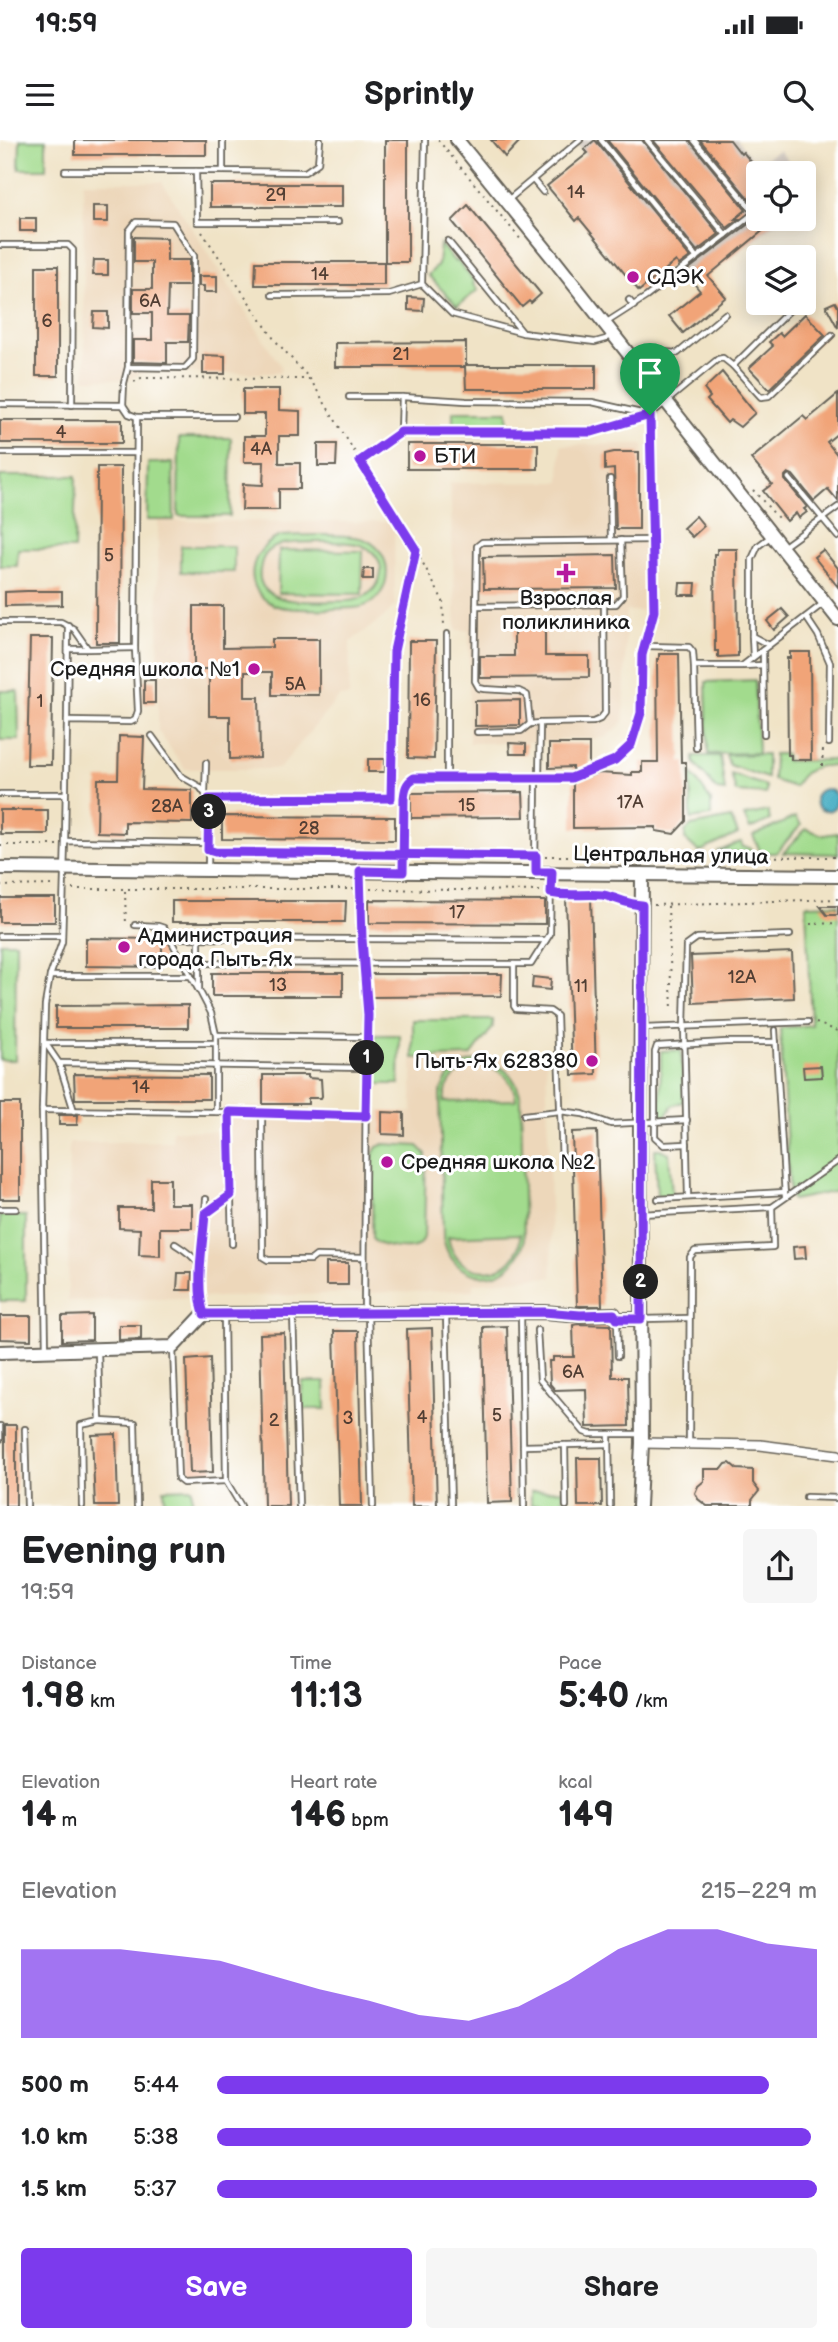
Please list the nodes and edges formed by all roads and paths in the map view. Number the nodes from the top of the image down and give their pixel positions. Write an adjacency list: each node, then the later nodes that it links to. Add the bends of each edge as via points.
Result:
1 (223, 140): 12 (lane)
2 (320, 140): 12 (lane, via 318,163 305,172)
3 (425, 140): 25 (lane)
4 (438, 140): 23 (path)
5 (457, 140): 16 (street)
6 (580, 140): 13 (lane)
7 (601, 140): 24 (lane)
8 (648, 140): 20 (lane)
9 (694, 140): 15 (lane)
10 (65, 171): 11 (lane)
11 (196, 171): 12 (lane); 18 (lane)
12 (223, 171)
13 (533, 180): 14 (lane); 16 (lane)
14 (542, 192)
15 (746, 200)
16 (507, 201): 31 (street)
17 (746, 219): 20 (lane)
18 (197, 222): 19 (lane); 37 (path, via 274,340)
19 (338, 222)
20 (726, 235): 24 (lane)
21 (448, 241): 32 (lane)
22 (0, 245): 43 (lane, via 68,245 73,250)
23 (526, 245)
24 (698, 258): 28 (lane)
25 (422, 284): 26 (lane, via 389,293); 32 (lane, via 452,314)
26 (272, 295)
27 (629, 300): 28 (lane)
28 (634, 306): 31 (lane)
29 (725, 314): 36 (lane, via 678,353 662,352)
30 (785, 315): 34 (lane)
31 (609, 329): 32 (lane, via 606,339 595,342); 36 (street)
32 (523, 333)
33 (832, 335): 34 (lane, via 769,396 761,397)
34 (733, 366): 41 (lane, via 718,359)
35 (128, 367): 35 (lane, via 129,231 136,222 169,221 177,225 195,259 193,359 184,368); 44 (lane)
36 (640, 369): 41 (street)
37 (310, 379): 38 (path, via 141,378); 51 (path)
38 (125, 386)
39 (349, 397): 40 (lane)
40 (402, 397): 45 (lane, via 592,402); 48 (lane)
41 (666, 403): 45 (lane); 56 (street)
42 (0, 404): 43 (lane)
43 (72, 405): 44 (lane)
44 (123, 405): 46 (lane)
45 (650, 415): 48 (lane, via 592,432); 60 (lane)
46 (137, 417): 47 (lane); 50 (lane)
47 (234, 417)
48 (401, 432): 51 (lane)
49 (0, 453): 50 (lane)
50 (136, 453): 74 (lane)
51 (360, 461): 62 (path)
52 (789, 478): 55 (lane)
53 (610, 479): 58 (lane)
54 (838, 507): 55 (lane)
55 (821, 517): 57 (lane); 61 (lane)
56 (772, 536): 61 (street); 71 (lane, via 758,546 752,559)
57 (838, 537)
58 (611, 540): 59 (lane); 65 (lane, via 479,543)
59 (621, 540): 60 (lane); 64 (lane, via 622,599)
60 (654, 540): 73 (lane, via 654,611)
61 (782, 548): 63 (street)
62 (416, 550): 70 (path, via 443,601); 97 (path, via 394,651)
63 (825, 602): 66 (lane); 67 (street)
64 (604, 604): 65 (lane); 83 (lane, via 604,713 593,722)
65 (475, 606): 84 (lane, via 477,684 527,695)
66 (806, 617): 72 (lane); 88 (lane, via 830,663)
67 (838, 619)
68 (0, 622): 69 (lane)
69 (68, 625): 75 (lane); 76 (lane)
70 (447, 634): 92 (lane)
71 (752, 636): 72 (lane); 78 (lane)
72 (769, 645): 77 (lane)
73 (646, 646): 80 (lane, via 689,647); 93 (lane, via 641,713 631,745 615,760 591,771 571,778)
74 (135, 648): 76 (lane); 82 (lane, via 135,720)
75 (68, 649): 76 (lane); 82 (lane)
76 (88, 649)
77 (763, 649): 78 (lane); 79 (lane)
78 (752, 657): 81 (lane)
79 (763, 665): 81 (lane); 86 (lane)
80 (694, 666): 81 (lane); 89 (lane)
81 (742, 666)
82 (67, 721): 95 (lane)
83 (540, 723): 84 (lane); 93 (lane)
84 (530, 724): 85 (lane, via 521,731)
85 (477, 732)
86 (764, 733)
87 (152, 736): 96 (lane, via 181,776)
88 (829, 743): 91 (path, via 823,749)
89 (696, 748)
90 (206, 763): 96 (lane)
91 (822, 766)
92 (447, 778): 93 (lane); 98 (lane, via 414,778)
93 (537, 778): 104 (lane)
94 (0, 794): 95 (lane)
95 (65, 794): 99 (lane)
96 (207, 797): 97 (lane); 100 (lane)
97 (391, 798): 98 (lane)
98 (404, 798): 103 (lane)
99 (65, 843): 100 (lane); 101 (path); 107 (lane)
100 (208, 843): 102 (lane)
101 (0, 845)
102 (208, 850): 103 (path); 108 (lane)
103 (404, 855): 104 (path); 110 (lane)
104 (536, 856): 105 (path); 111 (lane)
105 (838, 857)
106 (0, 869): 107 (street, Центральная улица)
107 (65, 869): 108 (street, Центральная улица); 116 (lane)
108 (208, 870): 109 (street, Центральная улица)
109 (360, 871): 110 (street, Центральная улица); 117 (lane)
110 (403, 872): 111 (street, Центральная улица)
111 (536, 872): 112 (street, Центральная улица)
112 (552, 872): 113 (street, Центральная улица); 119 (lane)
113 (642, 874): 114 (street, Центральная улица); 121 (street)
114 (838, 876)
115 (0, 886): 116 (path)
116 (64, 887): 118 (path); 128 (lane)
117 (360, 889): 118 (path); 119 (path); 131 (lane)
118 (124, 890): 125 (path, via 125,926)
119 (551, 893): 121 (path, via 600,895); 132 (lane)
120 (838, 900): 122 (path)
121 (642, 905): 122 (path); 142 (street)
122 (668, 905): 139 (path)
123 (838, 923): 124 (path)
124 (810, 924)
125 (135, 925): 129 (lane, via 161,926)
126 (790, 935): 141 (lane, via 689,942 685,950)
127 (0, 936): 128 (lane)
128 (62, 936): 136 (lane)
129 (171, 938): 130 (lane); 137 (lane)
130 (199, 938): 131 (lane); 133 (lane)
131 (362, 939): 132 (lane); 134 (lane)
132 (547, 940): 135 (lane, via 531,964)
133 (199, 963): 134 (lane); 138 (lane)
134 (363, 964): 135 (lane); 146 (lane)
135 (514, 964): 156 (lane, via 516,1009 550,1011 557,1016)
136 (50, 976): 137 (lane); 148 (lane)
137 (191, 976): 138 (lane)
138 (199, 990): 145 (lane)
139 (672, 1010)
140 (807, 1022): 141 (lane); 144 (path)
141 (684, 1027): 142 (lane); 150 (lane)
142 (640, 1028): 164 (street)
143 (775, 1030): 147 (lane)
144 (838, 1031)
145 (216, 1035): 146 (lane); 149 (lane)
146 (367, 1037): 153 (lane)
147 (776, 1042): 150 (lane); 168 (lane)
148 (44, 1043): 149 (lane); 151 (lane); 154 (lane)
149 (216, 1043): 152 (lane)
150 (685, 1043): 162 (lane); 163 (lane, via 655,1048)
151 (59, 1063): 152 (lane); 155 (lane)
152 (216, 1065): 153 (lane); 157 (lane)
153 (366, 1068): 161 (lane)
154 (42, 1110): 155 (lane); 195 (lane)
155 (74, 1111): 157 (lane)
156 (560, 1111): 160 (lane); 164 (lane, via 611,1124); 167 (lane)
157 (216, 1112): 158 (lane)
158 (229, 1112): 159 (lane); 169 (lane)
159 (262, 1113): 161 (lane); 180 (lane, via 263,1257)
160 (524, 1115)
161 (366, 1116): 180 (lane)
162 (687, 1120): 163 (lane); 165 (lane)
163 (655, 1121): 164 (lane); 165 (lane, via 660,1144)
164 (640, 1123): 177 (street)
165 (687, 1144): 170 (lane)
166 (838, 1161): 168 (lane)
167 (562, 1165)
168 (785, 1194): 170 (lane); 173 (lane)
169 (231, 1195): 176 (lane); 179 (lane)
170 (688, 1197): 172 (lane)
171 (205, 1199): 176 (lane)
172 (658, 1199)
173 (772, 1207): 177 (lane); 188 (lane, via 773,1247 692,1253)
174 (0, 1209): 175 (lane)
175 (16, 1209)
176 (205, 1214): 181 (lane)
177 (640, 1214): 190 (street)
178 (175, 1244): 181 (lane, via 193,1255)
179 (232, 1244)
180 (364, 1256): 187 (lane)
181 (201, 1270): 184 (lane)
182 (520, 1312): 183 (street); 189 (street, via 614,1314); 206 (lane)
183 (446, 1313): 187 (street); 217 (lane)
184 (204, 1314): 185 (street); 192 (street)
185 (224, 1314): 186 (street); 208 (lane)
186 (293, 1314): 187 (street); 215 (lane)
187 (366, 1314): 216 (lane)
188 (688, 1318): 190 (lane); 204 (lane)
189 (617, 1319): 190 (street); 196 (lane)
190 (641, 1319): 201 (street)
191 (537, 1330): 200 (lane, via 542,1384 584,1432)
192 (173, 1347): 193 (street); 208 (lane, via 178,1479 183,1483)
193 (98, 1351): 195 (street); 197 (lane)
194 (0, 1352): 195 (street)
195 (46, 1352)
196 (618, 1356)
197 (100, 1421): 212 (lane, via 81,1425); 213 (lane, via 135,1423)
198 (0, 1426): 202 (lane)
199 (25, 1429): 211 (lane)
200 (609, 1434): 201 (lane); 203 (lane)
201 (642, 1438): 204 (street); 221 (street)
202 (0, 1439)
203 (609, 1444): 205 (lane); 220 (lane)
204 (689, 1444): 207 (street, via 760,1445)
205 (565, 1445): 206 (lane); 219 (lane)
206 (523, 1446): 218 (lane)
207 (838, 1455)
208 (226, 1481): 214 (lane)
209 (806, 1497): 210 (lane)
210 (838, 1498)
211 (27, 1506)
212 (82, 1506)
213 (137, 1506)
214 (241, 1506)
215 (299, 1506)
216 (373, 1506)
217 (451, 1506)
218 (524, 1506)
219 (566, 1506)
220 (610, 1506)
221 (639, 1506)

